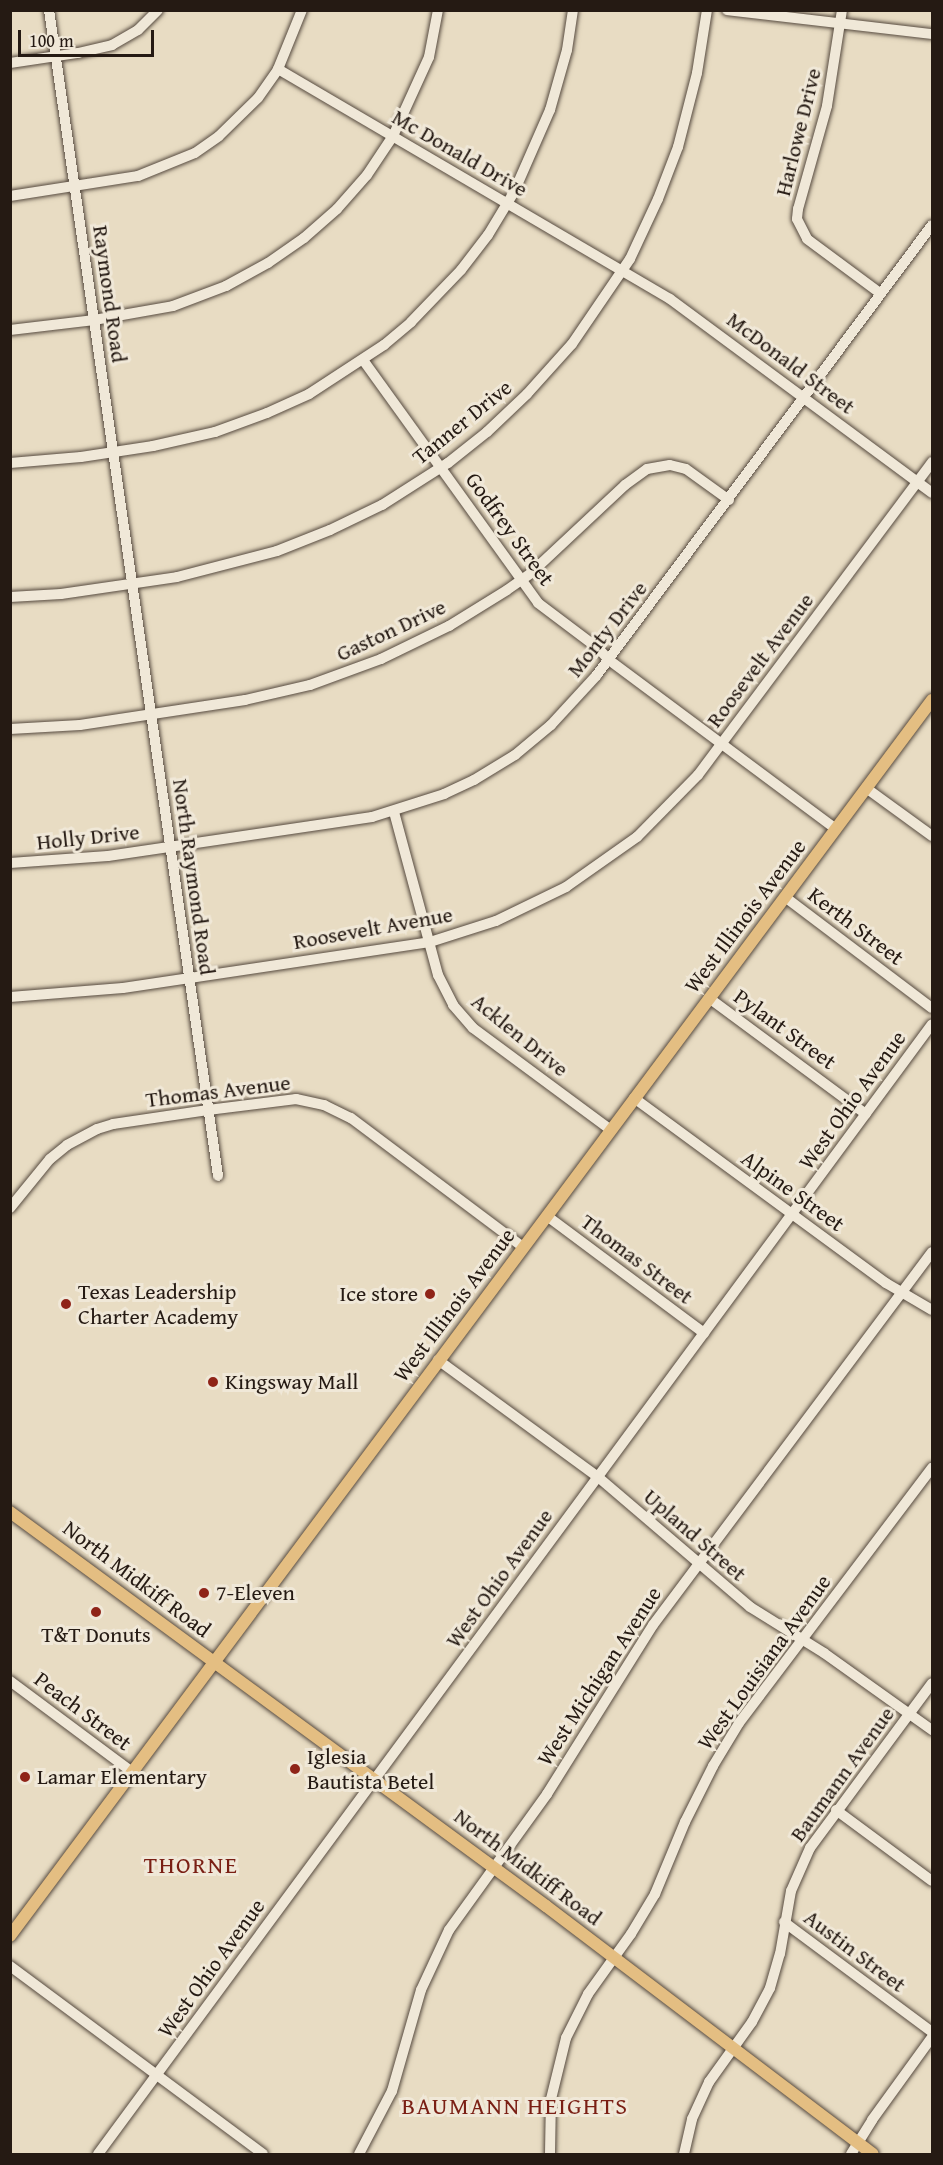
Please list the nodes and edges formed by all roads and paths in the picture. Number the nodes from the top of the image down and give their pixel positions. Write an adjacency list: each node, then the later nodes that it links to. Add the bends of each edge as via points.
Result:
1 (49, 10): 11 (street, Raymond Road)
2 (158, 10): 11 (street, via 138,30 112,45)
3 (302, 10): 13 (street)
4 (438, 10): 14 (street, via 429,57)
5 (573, 10): 17 (street, via 567,50 550,110)
6 (707, 10): 19 (street, Tanner Drive, via 692,98 676,153 646,226)
7 (727, 10): 9 (street)
8 (843, 10): 9 (street, Harlowe Drive)
9 (841, 24): 10 (street); 20 (street, Harlowe Drive, via 825,115 797,219 807,239)
10 (933, 34)
11 (56, 56): 12 (street); 15 (street, Raymond Road)
12 (10, 63)
13 (278, 69): 14 (street, Mc Donald Drive); 15 (street, via 243,115 195,153 138,176)
14 (393, 136): 17 (street, Mc Donald Drive); 21 (street, via 367,175 337,209 268,263 226,286 173,306)
15 (76, 188): 16 (street); 21 (street, Raymond Road)
16 (10, 196)
17 (508, 203): 19 (street, Mc Donald Drive); 23 (street, via 443,291)
18 (933, 225): 20 (street, Monty Drive)
19 (622, 270): 24 (street, McDonald Street, via 676,303); 28 (street, Tanner Drive, via 572,344 535,386 487,432)
20 (881, 294): 24 (street, Monty Drive)
21 (94, 320): 22 (street); 25 (street, Raymond Road)
22 (10, 330)
23 (363, 360): 25 (street, via 309,394 241,424 180,441); 28 (street)
24 (804, 398): 29 (street, McDonald Street); 31 (street, Monty Drive)
25 (114, 451): 27 (street); 33 (street, Raymond Road)
26 (933, 462): 29 (street, Roosevelt Avenue)
27 (10, 463)
28 (439, 469): 32 (street, Godfrey Street); 33 (street, Tanner Drive, via 362,516 288,547 200,573)
29 (918, 482): 30 (street, McDonald Street); 39 (street, Roosevelt Avenue)
30 (933, 493)
31 (729, 500): 32 (street, Gaston Drive, via 686,470 670,465 647,469); 35 (street, Monty Drive)
32 (521, 580): 35 (street, Godfrey Street, via 543,608); 37 (street, Gaston Drive, via 471,614 416,644 334,677 245,700)
33 (132, 583): 34 (street, Tanner Drive); 37 (street, North Raymond Road)
34 (10, 597)
35 (609, 660): 39 (street, Godfrey Street); 41 (street, Monty Drive, via 570,706 514,754 462,785)
36 (933, 700): 40 (main road, West Illinois Avenue)
37 (153, 714): 38 (street, Gaston Drive); 44 (street, North Raymond Road)
38 (10, 729)
39 (722, 744): 42 (street, Godfrey Street); 47 (street, Roosevelt Avenue, via 656,820 588,873 504,918)
40 (866, 788): 42 (main road, West Illinois Avenue); 43 (street)
41 (394, 812): 44 (street, Monty Drive); 47 (street, Acklen Drive)
42 (836, 829): 46 (main road, West Illinois Avenue)
43 (933, 836)
44 (170, 847): 45 (street, Holly Drive, via 92,858); 48 (street, North Raymond Road)
45 (10, 863)
46 (785, 897): 50 (main road, West Illinois Avenue); 51 (street, Kerth Street)
47 (430, 942): 48 (street, Roosevelt Avenue); 56 (street, Acklen Drive, via 440,981 464,1019)
48 (189, 978): 49 (street, Roosevelt Avenue, via 97,991); 54 (street, North Raymond Road)
49 (10, 997)
50 (710, 998): 53 (main road, West Illinois Avenue); 55 (street, Pylant Street)
51 (933, 1008)
52 (933, 1024): 55 (street, West Ohio Avenue)
53 (634, 1098): 56 (main road, West Illinois Avenue); 59 (street, Alpine Street)
54 (208, 1110): 57 (street, North Raymond Road); 58 (street, Thomas Avenue, via 110,1125 89,1133 50,1159); 61 (street, Thomas Avenue, via 286,1099 311,1101 339,1111)
55 (866, 1114): 59 (street, West Ohio Avenue)
56 (611, 1131): 60 (main road, West Illinois Avenue)
57 (218, 1176)
58 (10, 1208)
59 (792, 1214): 63 (street, Alpine Street); 65 (street, West Ohio Avenue)
60 (547, 1216): 61 (main road, West Illinois Avenue); 65 (street, Thomas Street)
61 (523, 1247): 66 (main road, West Illinois Avenue)
62 (933, 1252): 63 (street, West Michigan Avenue)
63 (903, 1293): 64 (street, Alpine Street); 70 (street, West Michigan Avenue)
64 (933, 1310)
65 (704, 1333): 68 (street, West Ohio Avenue)
66 (438, 1360): 68 (street, Upland Street); 72 (main road, West Illinois Avenue)
67 (933, 1468): 71 (street, West Louisiana Avenue)
68 (598, 1478): 70 (street, Upland Street); 78 (street, West Ohio Avenue)
69 (10, 1512): 72 (main road, North Midkiff Road)
70 (698, 1565): 71 (street, Upland Street, via 750,1607); 80 (street, West Michigan Avenue, via 637,1648 548,1794)
71 (801, 1640): 75 (street, Upland Street); 84 (street, West Louisiana Avenue, via 739,1723 713,1766 655,1894)
72 (214, 1662): 77 (main road, West Illinois Avenue); 78 (main road, North Midkiff Road)
73 (10, 1681): 77 (street, Peach Street)
74 (933, 1683): 75 (street, Baumann Avenue)
75 (910, 1713): 76 (street, Upland Street); 79 (street, Baumann Avenue)
76 (933, 1730)
77 (132, 1772): 83 (main road, West Illinois Avenue)
78 (374, 1780): 80 (main road, North Midkiff Road); 89 (street, West Ohio Avenue)
79 (836, 1810): 81 (street); 82 (street, Baumann Avenue, via 801,1865)
80 (495, 1868): 84 (main road, North Midkiff Road); 93 (street, West Michigan Avenue, via 449,1930 431,1964 397,2078)
81 (933, 1881)
82 (784, 1922): 86 (street, Austin Street); 88 (street, Baumann Avenue, via 770,1988)
83 (10, 1936)
84 (615, 1958): 88 (main road, North Midkiff Road); 94 (street, West Louisiana Avenue, via 588,1994 563,2047 551,2099)
85 (10, 1966): 89 (street)
86 (933, 2032)
87 (933, 2037): 90 (street)
88 (732, 2048): 90 (main road, North Midkiff Road); 95 (street, Baumann Avenue, via 700,2100)
89 (156, 2075): 91 (street, West Ohio Avenue); 92 (street)
90 (858, 2143): 96 (street); 97 (main road, North Midkiff Road)
91 (98, 2154)
92 (263, 2154)
93 (359, 2154)
94 (550, 2154)
95 (684, 2154)
96 (851, 2154)
97 (873, 2154)

